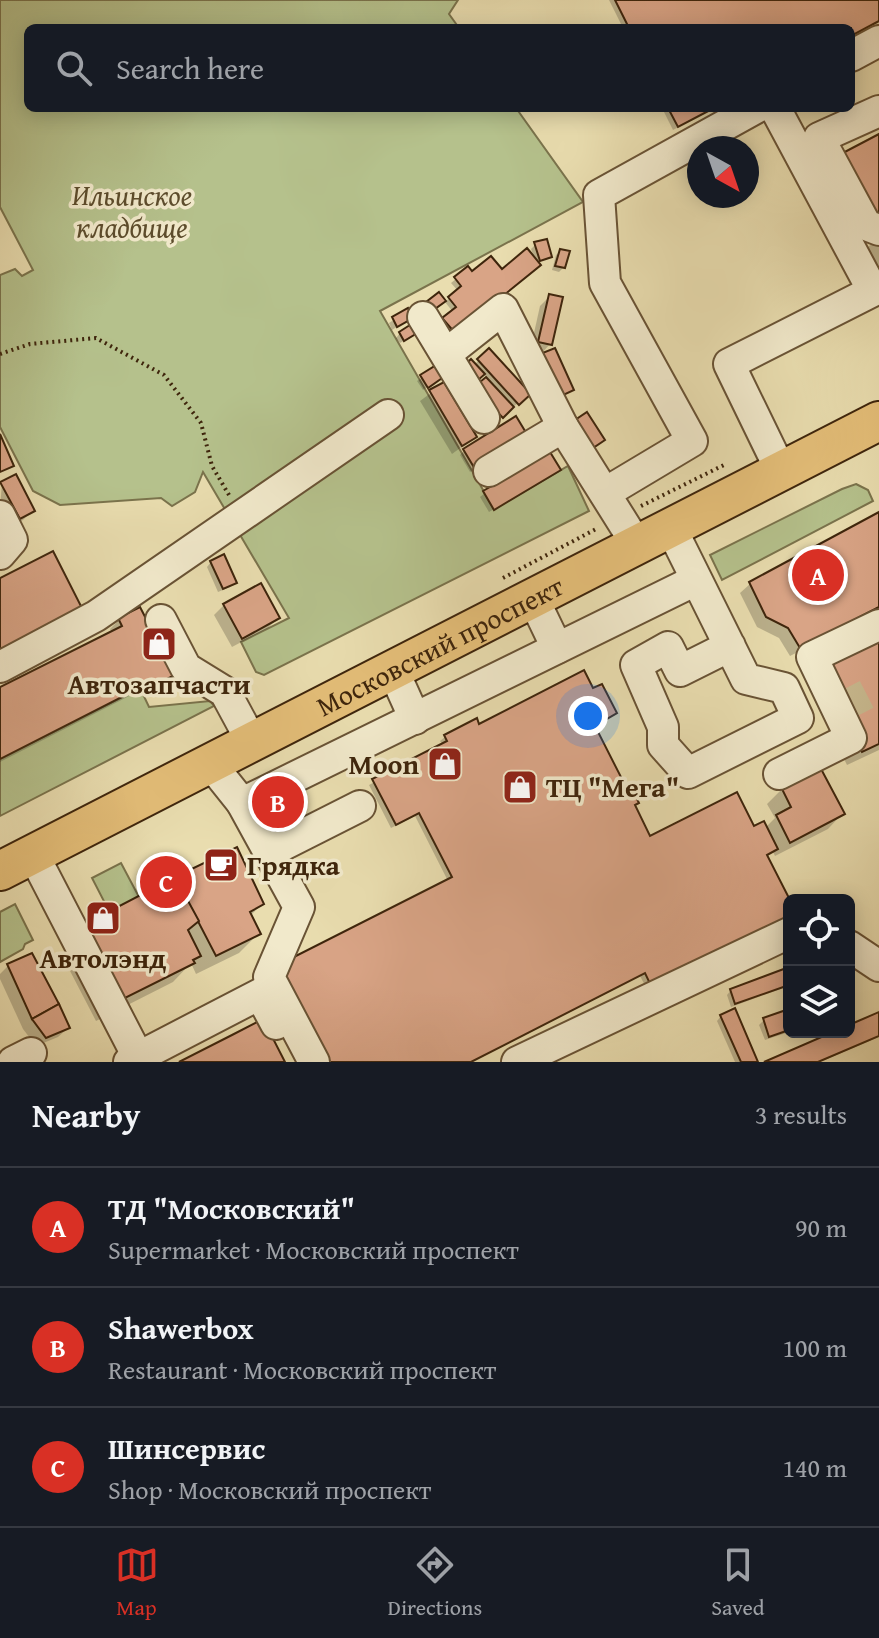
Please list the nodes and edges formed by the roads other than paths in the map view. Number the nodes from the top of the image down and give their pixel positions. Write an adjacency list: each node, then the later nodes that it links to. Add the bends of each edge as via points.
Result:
1 (879, 41): 2 (lane)
2 (855, 54)
3 (879, 111): 6 (lane, via 819,138 866,225)
4 (749, 112): 15 (lane, via 599,195 605,283 692,441)
5 (777, 112): 14 (lane, via 873,291 729,364)
6 (879, 230)
7 (423, 317): 8 (lane)
8 (446, 354): 10 (lane); 12 (lane, via 503,309)
9 (388, 415): 26 (lane, via 96,616)
10 (484, 418)
11 (879, 421): 14 (main road, Московский проспект)
12 (563, 427): 13 (lane); 15 (lane)
13 (489, 471)
14 (781, 471): 17 (main road, Московский проспект)
15 (605, 493): 18 (lane)
16 (0, 516): 19 (lane, via 12,540)
17 (671, 528): 18 (main road, Московский проспект); 20 (lane)
18 (637, 545): 21 (main road, Московский проспект)
19 (0, 554)
20 (696, 580): 24 (lane); 25 (lane)
21 (533, 598): 25 (lane); 27 (main road, Московский проспект)
22 (161, 620): 29 (lane, via 186,668 225,692)
23 (879, 625): 31 (lane, via 812,657 851,738)
24 (730, 646): 24 (lane, via 680,671 668,647 636,665 663,727 663,745 688,773 798,718 784,688 746,679)
25 (557, 648): 28 (lane)
26 (0, 667)
27 (393, 670): 28 (lane); 29 (main road, Московский проспект)
28 (415, 719): 32 (lane)
29 (252, 742): 30 (main road, Московский проспект)
30 (210, 763): 32 (lane); 35 (main road, Московский проспект)
31 (779, 774)
32 (242, 803): 34 (lane)
33 (360, 806): 34 (lane)
34 (269, 852): 39 (lane, via 299,907)
35 (16, 862): 40 (lane)
36 (783, 936): 43 (lane)
37 (855, 950): 38 (lane)
38 (879, 966)
39 (264, 986): 40 (lane); 41 (lane); 42 (lane)
40 (134, 1060)
41 (295, 1062)
42 (314, 1062)
43 (517, 1062)

